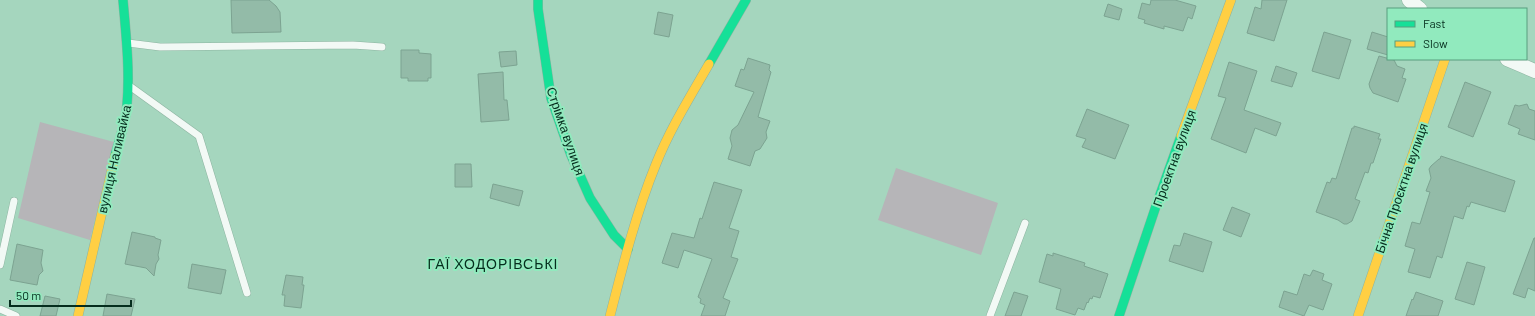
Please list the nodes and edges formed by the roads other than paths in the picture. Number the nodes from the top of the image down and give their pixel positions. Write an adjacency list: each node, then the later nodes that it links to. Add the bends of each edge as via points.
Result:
1 (123, 0): 7 (street, вулиця Наливайка)
2 (538, 0): 15 (street, Стрімка вулиця, via 551,98 571,155 590,198 614,235)
3 (746, 0): 15 (street, via 686,103 656,164)
4 (1231, 0): 23 (street, Проектна вулиця)
5 (1409, 0): 6 (street)
6 (1419, 8)
7 (128, 43): 8 (lane, via 160,47); 12 (street, вулиця Наливайка)
8 (382, 47)
9 (1445, 60): 24 (street, Бічна Проєктна вулиця)
10 (1509, 60): 11 (street)
11 (1535, 71)
12 (129, 86): 17 (lane, via 199,136); 20 (street, вулиця Наливайка, via 127,107)
13 (14, 201): 16 (lane)
14 (1025, 223): 22 (lane)
15 (628, 249): 21 (street)
16 (0, 265)
17 (247, 293)
18 (0, 308): 19 (lane)
19 (16, 316)
20 (78, 316)
21 (610, 316)
22 (990, 316)
23 (1119, 316)
24 (1358, 316)

